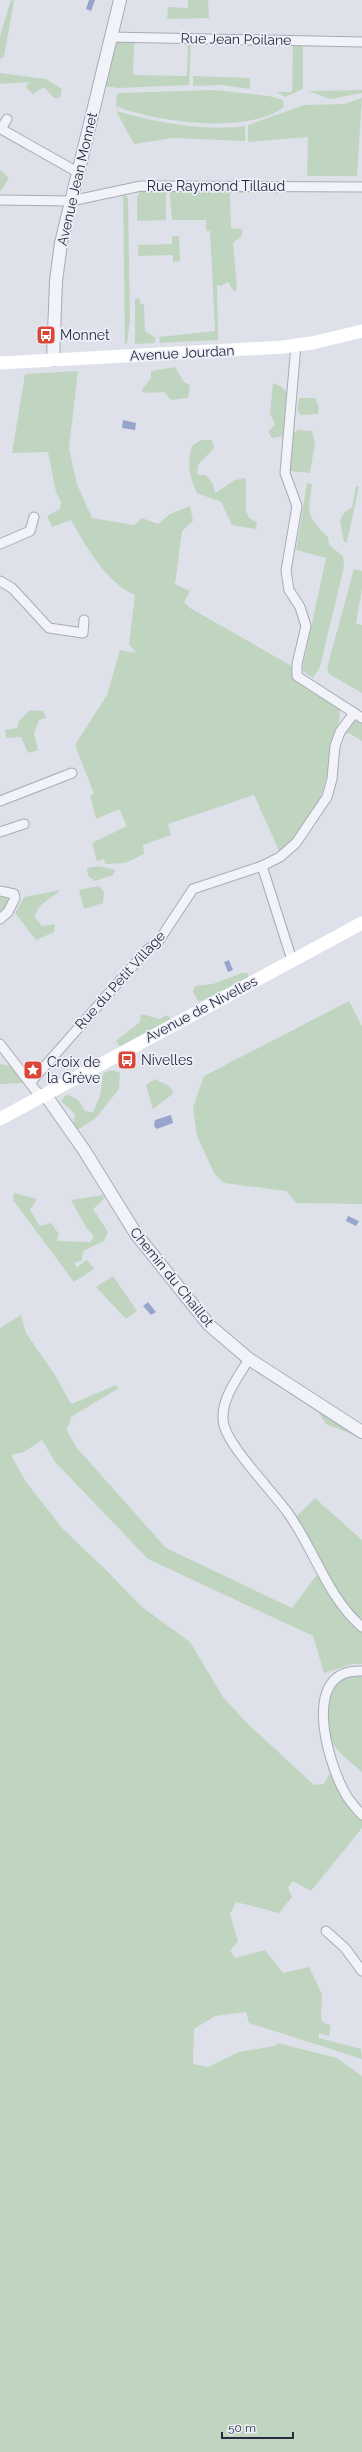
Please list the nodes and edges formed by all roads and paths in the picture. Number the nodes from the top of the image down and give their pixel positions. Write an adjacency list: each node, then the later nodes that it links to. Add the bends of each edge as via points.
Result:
1 (120, 0): 2 (street, Avenue Jean Monnet)
2 (111, 37): 3 (street, Rue Jean Poilane); 5 (street, Avenue Jean Monnet)
3 (362, 42)
4 (7, 119): 5 (street, via 1,129)
5 (79, 173): 8 (street, Avenue Jean Monnet)
6 (362, 187): 8 (street, Rue Raymond Tillaud, via 142,186)
7 (0, 200): 8 (street, Rue Raymond Tillaud)
8 (72, 201): 11 (street, Avenue Jean Monnet, via 57,273)
9 (362, 331): 10 (main road, Avenue Jourdan)
10 (296, 346): 11 (main road, Avenue Jourdan); 17 (street, via 285,473 297,506 286,571 289,590 300,607 306,626 297,664 297,676)
11 (53, 360): 12 (main road, Avenue Jourdan)
12 (0, 363)
13 (34, 517): 14 (street, via 30,531)
14 (0, 544)
15 (0, 581): 16 (street, via 12,588 49,628 83,633)
16 (84, 620)
17 (358, 716): 22 (street, Rue du Petit Village, via 340,732 335,746 332,779 327,797 296,843 280,857)
18 (72, 773): 19 (street)
19 (0, 801)
20 (24, 824): 21 (street)
21 (0, 832)
22 (262, 866): 26 (street); 28 (street, Rue du Petit Village, via 193,889 158,942 146,951)
23 (0, 891): 24 (street, via 14,894 15,898 8,912)
24 (0, 919)
25 (362, 923): 26 (main road, Avenue de Nivelles)
26 (292, 960): 29 (main road, Avenue de Nivelles)
27 (0, 1044): 28 (street)
28 (30, 1083): 29 (street)
29 (43, 1096): 30 (main road, Avenue de Nivelles); 31 (street, Chemin du Chaillot, via 84,1150 136,1234 209,1326)
30 (0, 1119)
31 (249, 1359): 32 (street, Chemin du Chaillot); 33 (street, via 227,1400 223,1411 224,1426 233,1442 288,1513 336,1594 352,1618)
32 (362, 1432)
33 (362, 1627)
34 (362, 1671): 35 (street, via 350,1670 336,1676 329,1685 324,1702 327,1740 337,1775 346,1795)
35 (362, 1815)
36 (326, 1931): 37 (street, via 345,1948)
37 (362, 1971)

